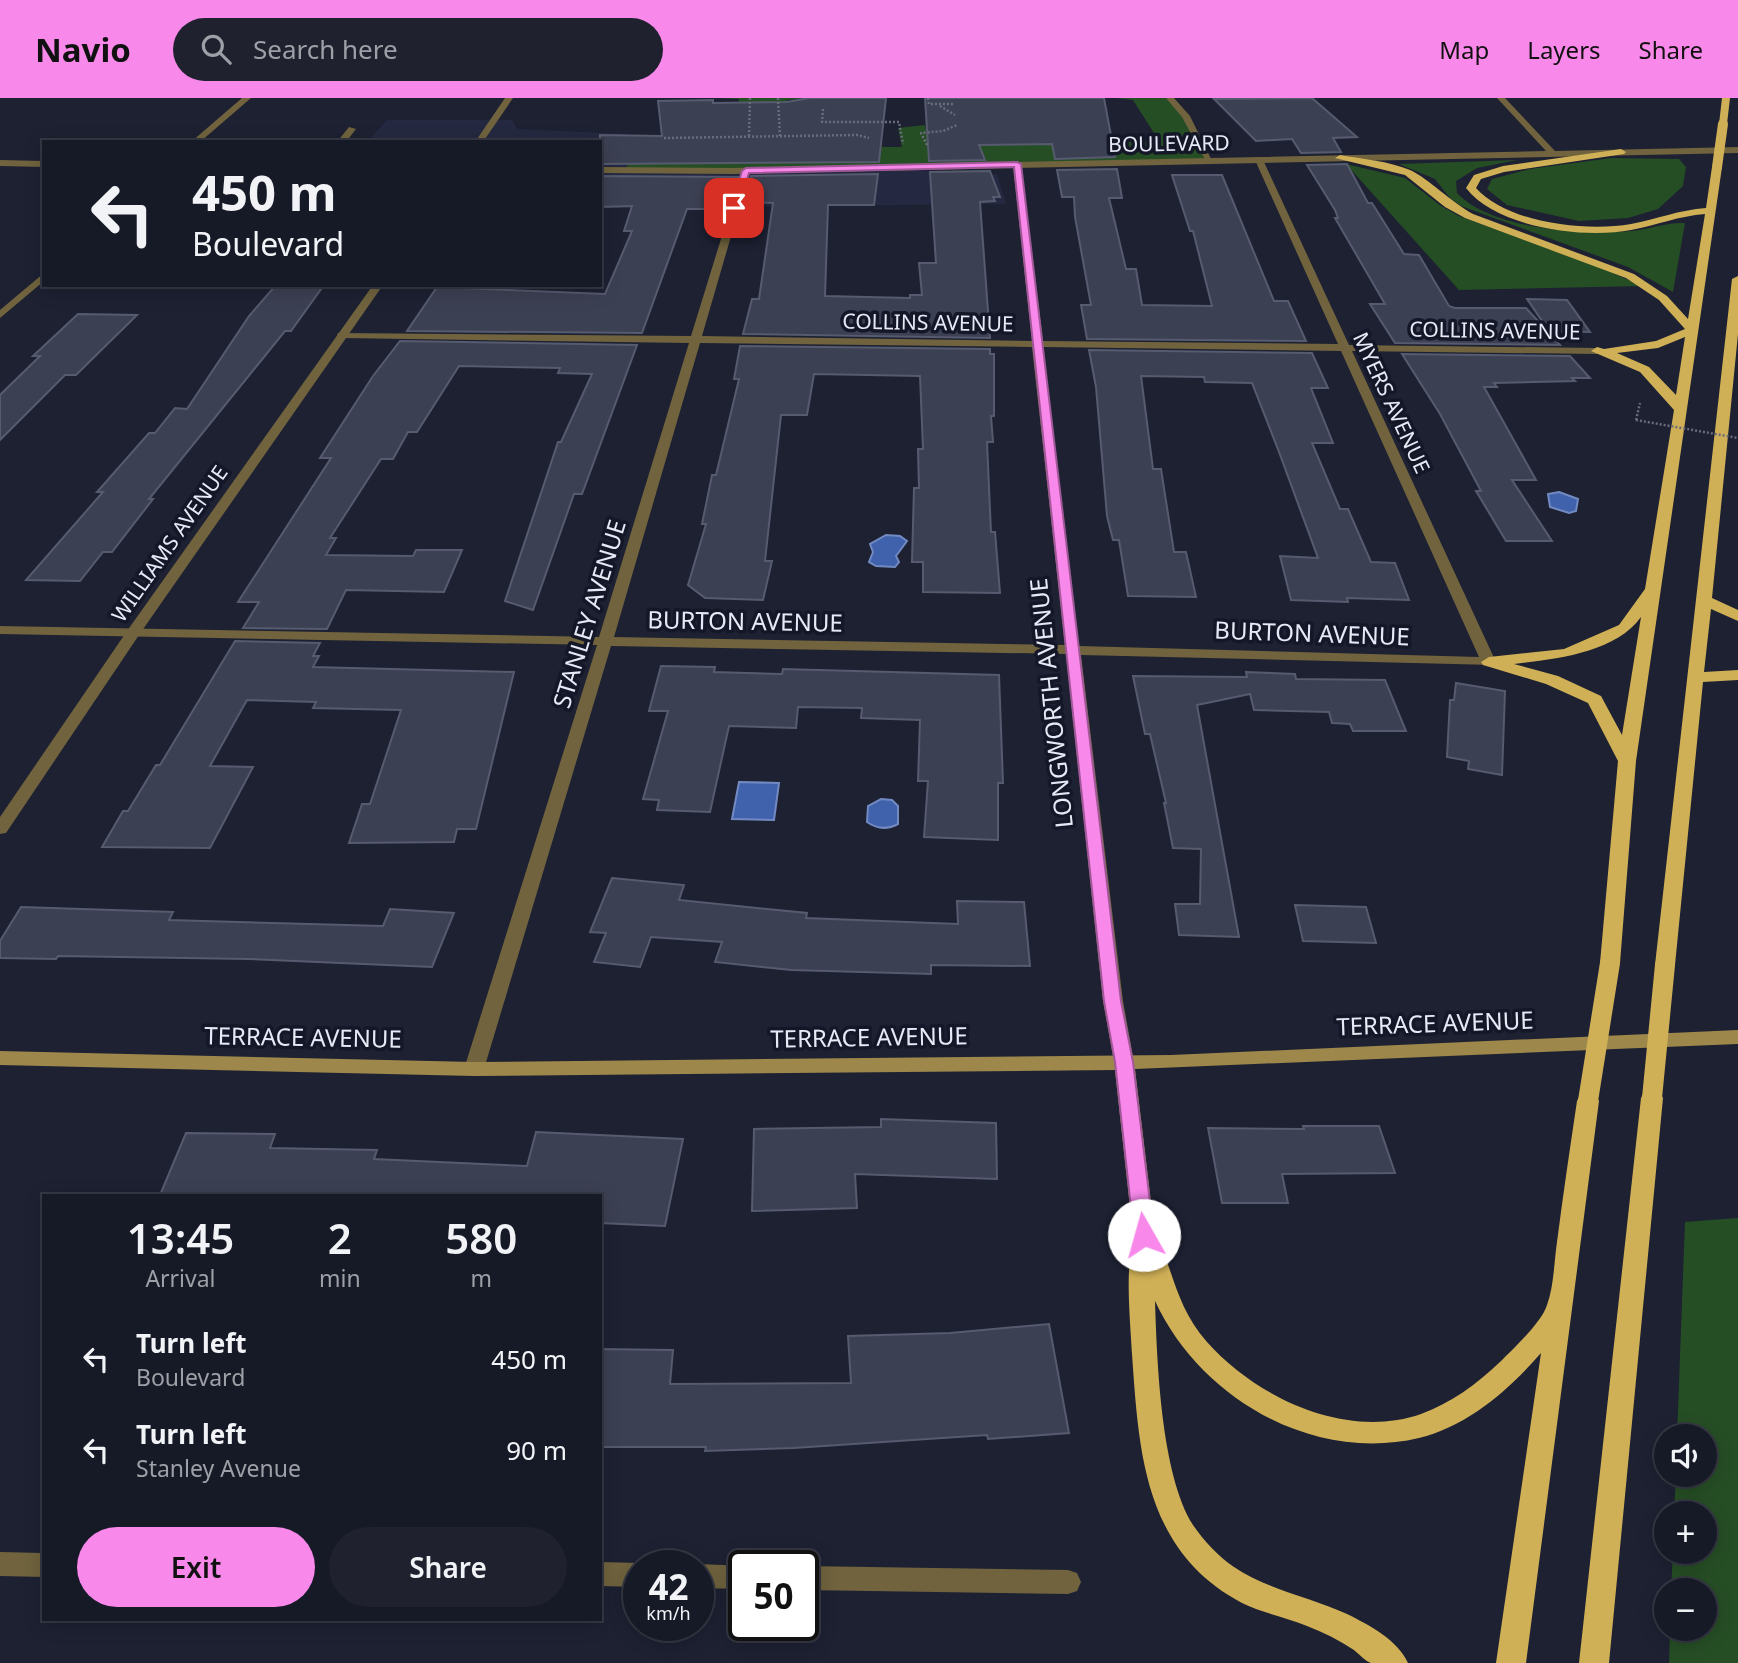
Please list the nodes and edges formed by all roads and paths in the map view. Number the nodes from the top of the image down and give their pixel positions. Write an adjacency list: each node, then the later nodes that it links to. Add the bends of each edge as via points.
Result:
1 (247, 98): 18 (street)
2 (509, 98): 20 (street)
3 (750, 98): 15 (path)
4 (778, 98): 14 (path)
5 (928, 98): 9 (path)
6 (1170, 98): 26 (street, via 1186,116)
7 (1501, 98): 23 (street)
8 (1726, 98): 33 (highway, bridge)
9 (929, 104): 10 (path); 12 (path)
10 (955, 104)
11 (823, 109): 30 (path, via 822,122 899,122 903,144)
12 (955, 115)
13 (352, 129): 19 (street)
14 (780, 135): 15 (path); 17 (path)
15 (749, 136): 16 (path)
16 (664, 138)
17 (869, 138)
18 (197, 140)
19 (343, 140)
20 (480, 140)
21 (1738, 150): 22 (street, BOULEVARD)
22 (1621, 152): 23 (street, BOULEVARD); 33 (highway, via 1503,169 1477,177 1471,188 1495,209 1584,229 1624,228 1680,213)
23 (1552, 153): 24 (street, BOULEVARD)
24 (1340, 158): 25 (street, BOULEVARD); 39 (highway, via 1408,173 1469,216 1630,276 1663,298)
25 (1259, 160): 26 (street, BOULEVARD); 43 (street, MYERS AVENUE)
26 (1210, 161): 29 (street, BOULEVARD)
27 (0, 163): 28 (street)
28 (42, 164)
29 (1017, 164): 30 (street, BOULEVARD); 42 (street, LONGWORTH AVENUE)
30 (915, 167): 32 (street, BOULEVARD)
31 (602, 170): 32 (street, BOULEVARD)
32 (746, 171): 41 (street, STANLEY AVENUE)
33 (1710, 211): 39 (highway)
34 (42, 278): 37 (street)
35 (1738, 279): 38 (highway)
36 (376, 287): 40 (street, WILLIAMS AVENUE)
37 (0, 315)
38 (1736, 318): 45 (highway)
39 (1690, 330): 44 (highway, via 1658,344); 47 (highway)
40 (342, 335): 41 (street, COLLINS AVENUE); 53 (street, WILLIAMS AVENUE)
41 (695, 339): 42 (street, COLLINS AVENUE); 54 (street, STANLEY AVENUE)
42 (1038, 343): 43 (street, COLLINS AVENUE); 55 (street, LONGWORTH AVENUE)
43 (1345, 348): 44 (street, COLLINS AVENUE); 56 (street, MYERS AVENUE)
44 (1597, 351): 47 (highway, via 1644,368)
45 (1734, 366): 50 (highway)
46 (1641, 399): 48 (path, bridge, via 1636,420)
47 (1679, 408): 49 (highway)
48 (1738, 438)
49 (1655, 587): 56 (highway, via 1625,628 1567,653); 59 (highway)
50 (1703, 600): 51 (highway); 58 (highway)
51 (1738, 616)
52 (0, 630): 53 (street, BURTON AVENUE)
53 (132, 634): 54 (street, BURTON AVENUE); 60 (street, WILLIAMS AVENUE)
54 (605, 642): 55 (street, BURTON AVENUE); 65 (street, STANLEY AVENUE)
55 (1073, 650): 56 (street, BURTON AVENUE); 64 (street, LONGWORTH AVENUE)
56 (1489, 662): 59 (highway, via 1552,680 1595,700)
57 (1738, 675): 58 (highway)
58 (1695, 678): 76 (highway, bridge)
59 (1627, 761): 61 (highway)
60 (0, 829)
61 (1610, 963): 67 (highway, bridge)
62 (1738, 1037): 64 (main road, TERRACE AVENUE)
63 (0, 1058): 65 (main road, TERRACE AVENUE)
64 (1124, 1062): 65 (main road, TERRACE AVENUE); 66 (main road, LONGWORTH AVENUE)
65 (474, 1069)
66 (1144, 1235): 67 (highway, via 1163,1291 1199,1350 1252,1395 1281,1412 1349,1431 1388,1431 1426,1424 1452,1413 1510,1370); 74 (highway, via 1144,1349 1160,1485 1173,1517 1194,1550 1221,1575 1253,1594 1343,1627)
67 (1560, 1309): 75 (highway)
68 (0, 1564): 69 (street)
69 (42, 1565)
70 (602, 1574): 71 (street)
71 (623, 1575)
72 (819, 1578): 73 (street)
73 (1068, 1582)
74 (1393, 1663)
75 (1511, 1663)
76 (1594, 1663)

